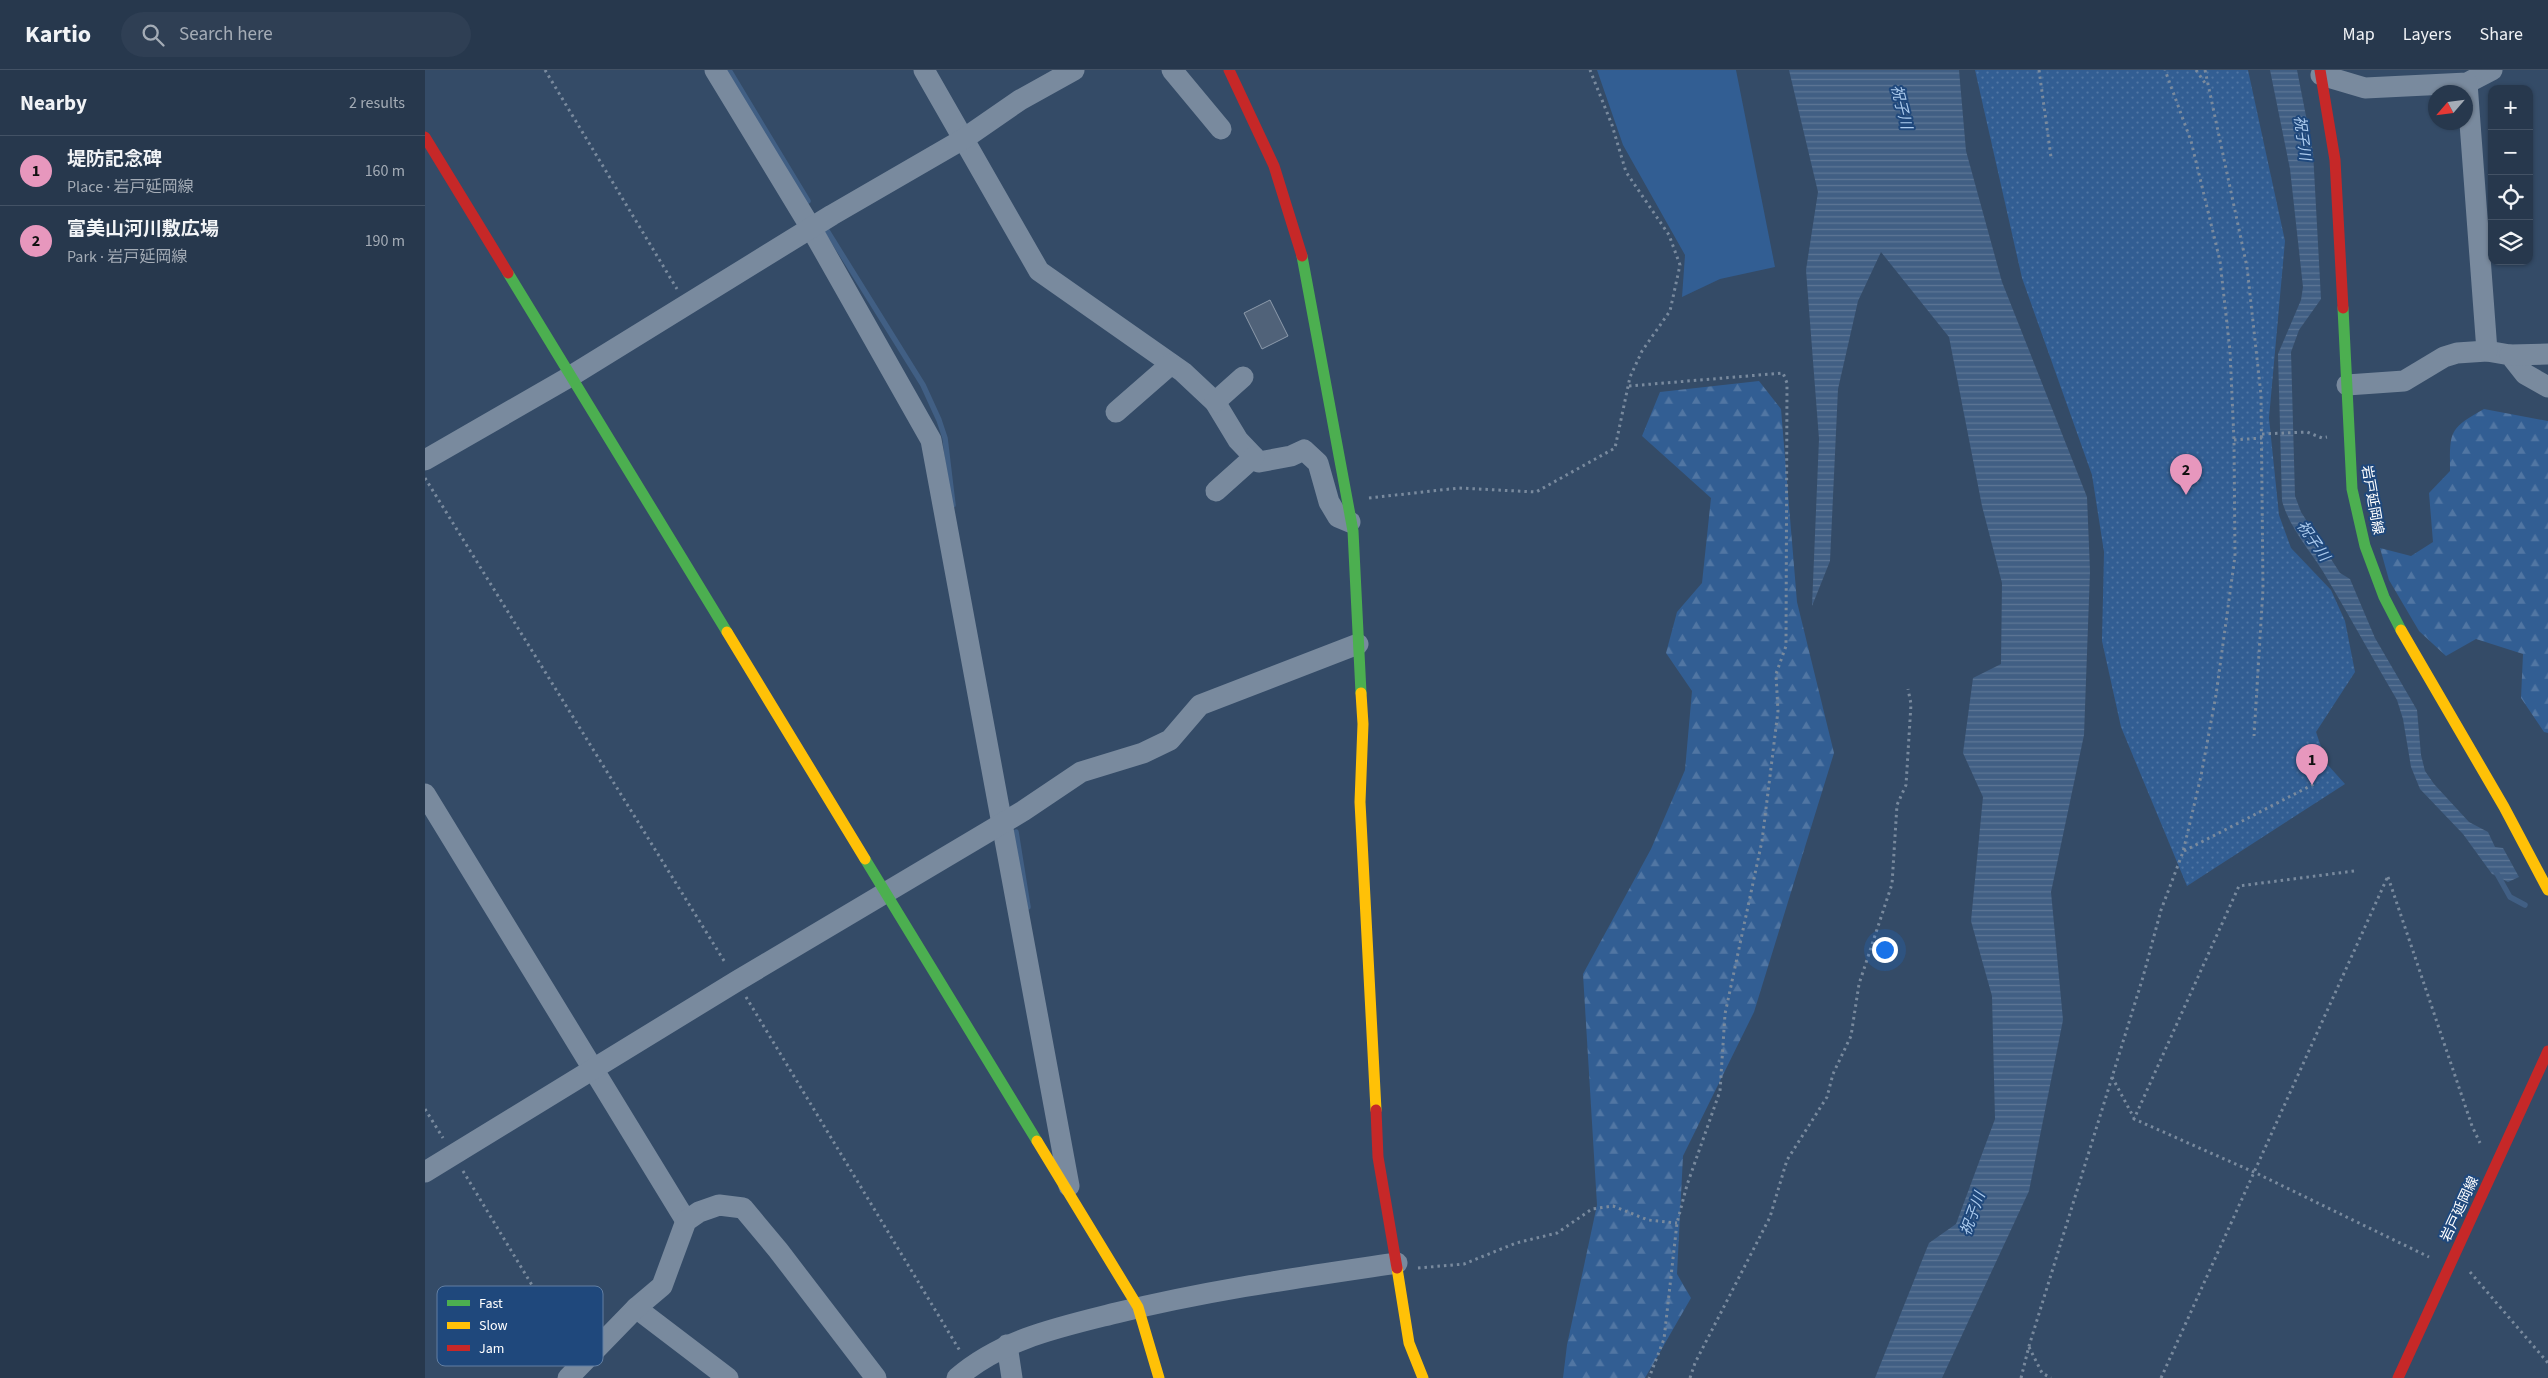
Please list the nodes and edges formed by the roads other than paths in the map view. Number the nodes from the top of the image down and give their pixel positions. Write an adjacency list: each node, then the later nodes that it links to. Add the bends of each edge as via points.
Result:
1 (715, 70): 12 (street)
2 (924, 70): 11 (street)
3 (1074, 70): 11 (street, via 1020,100)
4 (1172, 70): 9 (street)
5 (1229, 70): 26 (street, via 1274,166 1300,245)
6 (2492, 70): 8 (street)
7 (2320, 72): 8 (street, via 2365,88); 19 (street, 岩戸延岡線, via 2335,160)
8 (2467, 83): 13 (street)
9 (1221, 129)
10 (425, 137): 17 (street)
11 (965, 138): 12 (street); 16 (street, via 1039,271)
12 (811, 228): 17 (street); 29 (street, via 931,440)
13 (2487, 351): 15 (street); 19 (street, via 2444,357 2404,381)
14 (2548, 354): 15 (street)
15 (2510, 356): 20 (street, via 2525,374)
16 (1171, 364): 21 (street); 22 (street)
17 (571, 376): 24 (street); 31 (street)
18 (1243, 377): 21 (street)
19 (2347, 385): 30 (street, 岩戸延岡線, via 2351,489 2375,574 2415,656 2504,807)
20 (2548, 387)
21 (1215, 402): 23 (street, via 1238,440)
22 (1116, 412)
23 (1254, 457): 25 (street); 26 (street, via 1259,462 1305,450 1318,463 1329,502 1338,517)
24 (425, 460)
25 (1216, 491)
26 (1350, 522): 27 (street)
27 (1358, 644): 29 (street, via 1200,705 1170,740 1143,753 1081,772); 37 (street, via 1363,724 1360,802 1378,1157)
28 (425, 794): 33 (street)
29 (1002, 822): 31 (street); 35 (street)
30 (2548, 890)
31 (886, 894): 33 (street, via 737,981); 35 (street)
32 (2548, 1051): 48 (street, 岩戸延岡線)
33 (594, 1071): 34 (street); 36 (street)
34 (425, 1172)
35 (1070, 1194): 38 (street)
36 (686, 1221): 39 (street, via 662,1286); 44 (street, via 719,1205 743,1208)
37 (1398, 1267): 38 (street, via 1252,1284); 47 (street, via 1409,1343)
38 (1138, 1307): 41 (street, via 1050,1329); 46 (street)
39 (636, 1308): 40 (street); 43 (street)
40 (603, 1342)
41 (1007, 1345): 42 (street); 45 (street)
42 (963, 1373)
43 (728, 1378)
44 (876, 1378)
45 (1012, 1378)
46 (1159, 1378)
47 (1423, 1378)
48 (2398, 1378)

